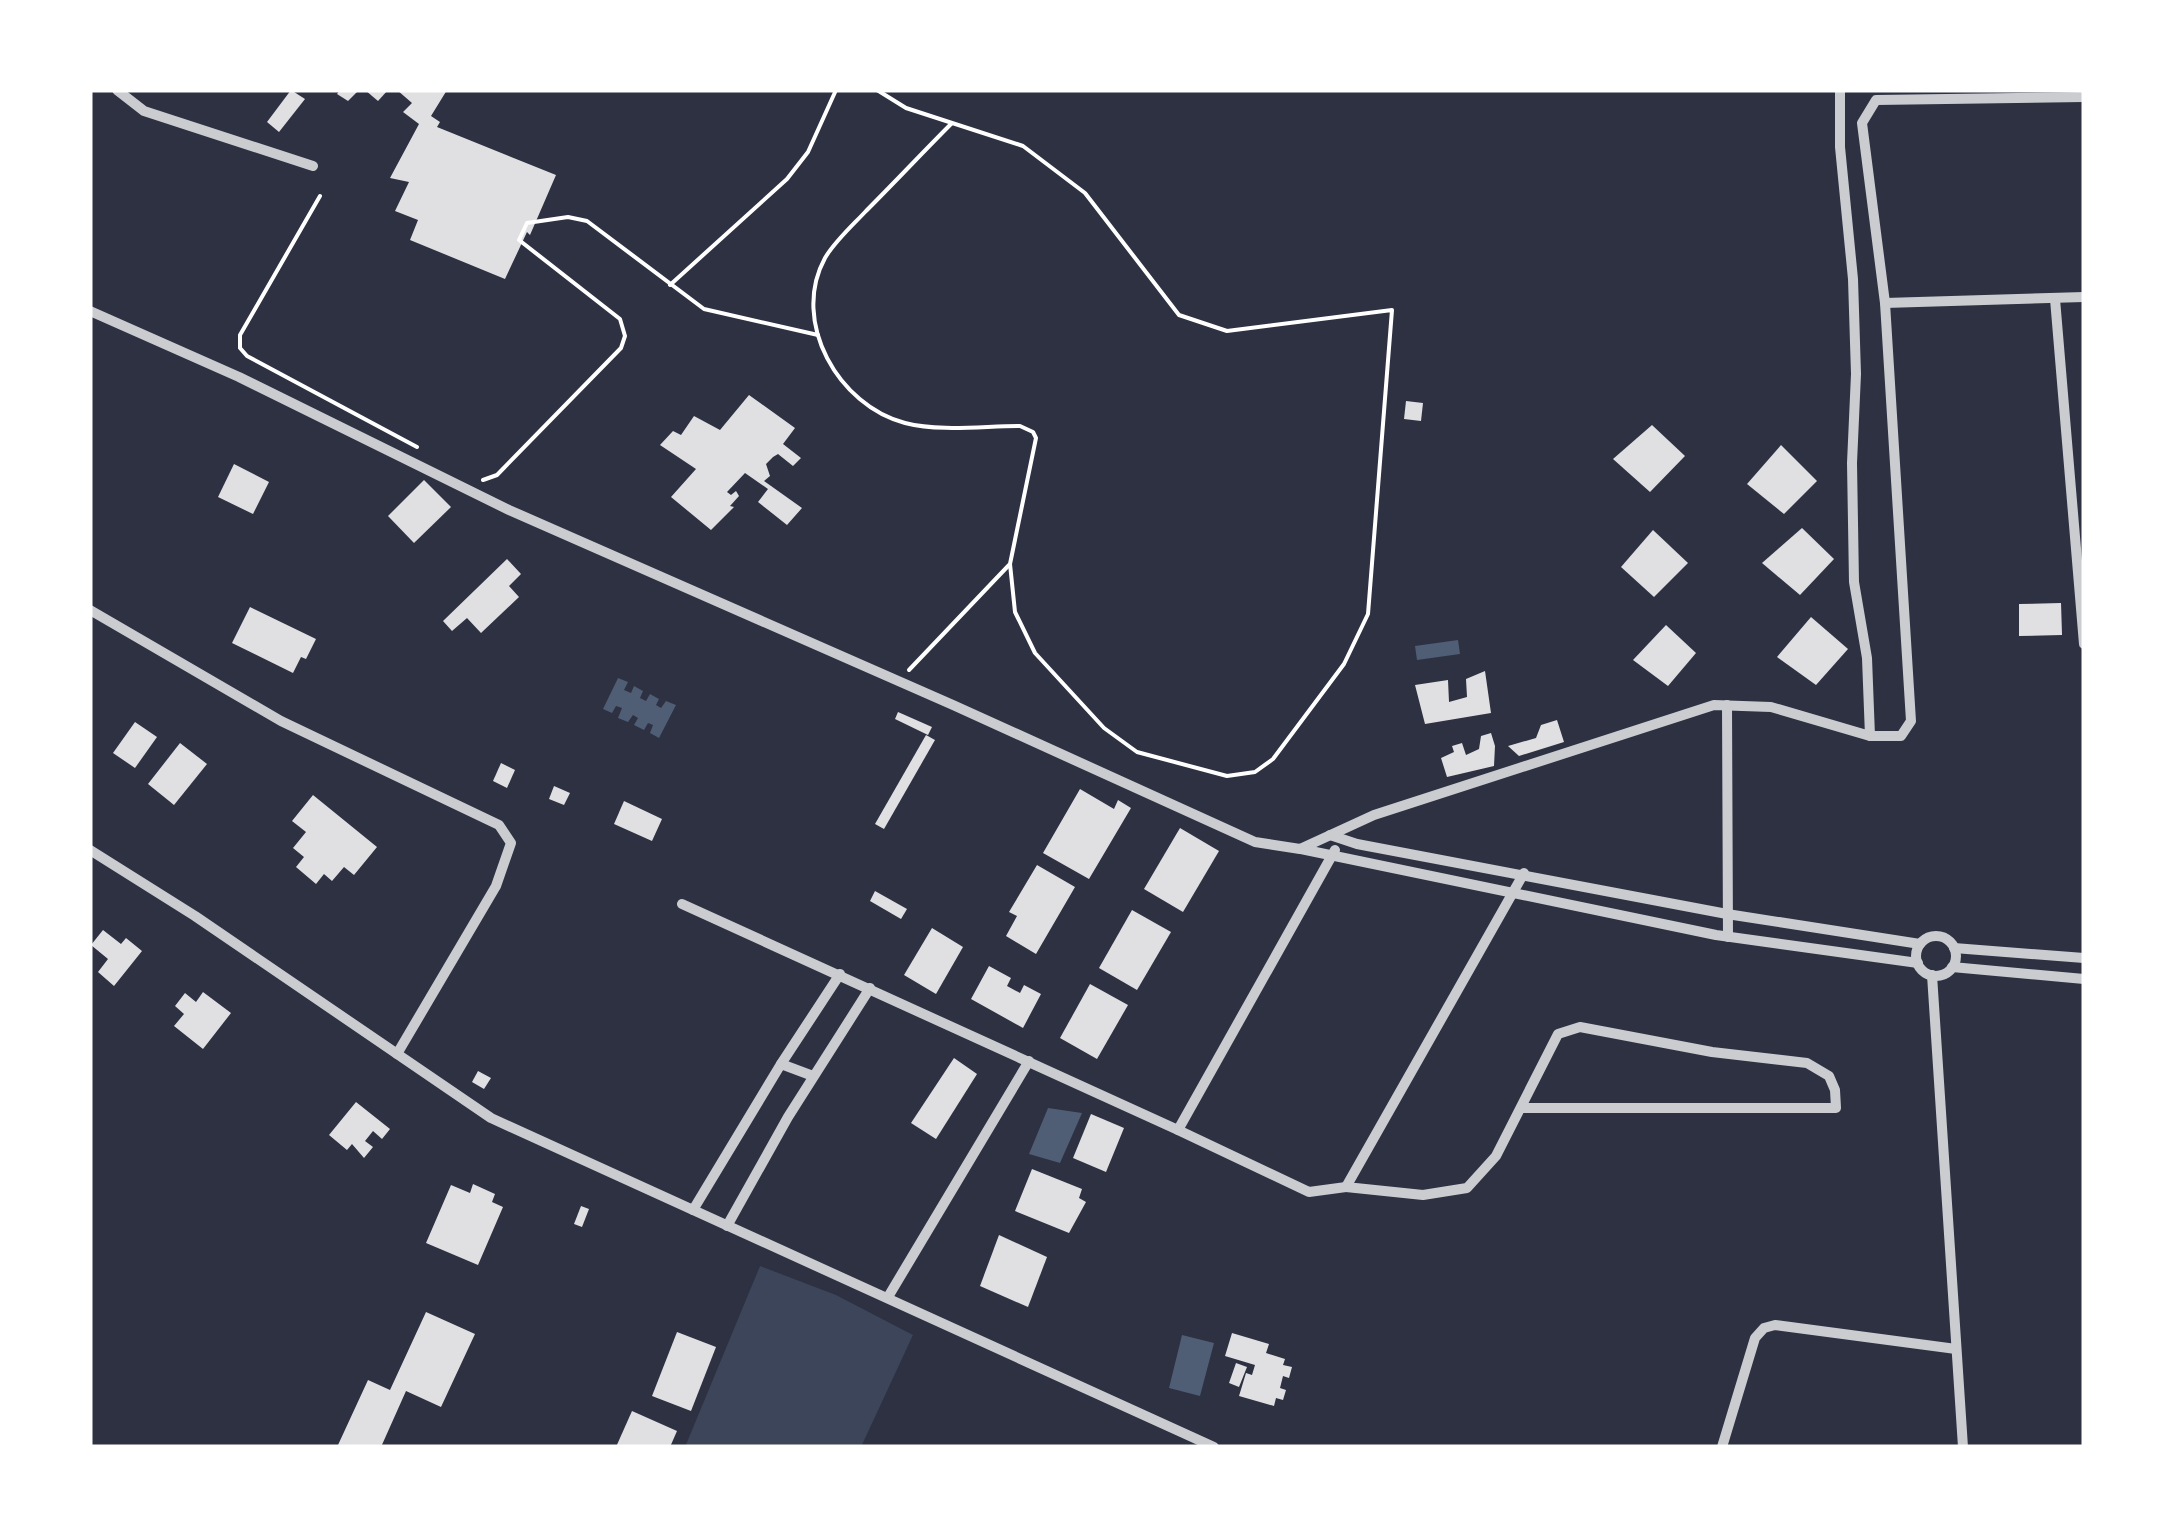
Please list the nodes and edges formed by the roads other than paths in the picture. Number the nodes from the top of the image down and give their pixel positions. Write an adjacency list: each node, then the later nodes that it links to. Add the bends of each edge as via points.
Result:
1 (117, 90): 4 (street, via 144,111)
2 (1840, 90): 13 (street, via 1856,374 1854,582 1867,658)
3 (2084, 97): 7 (street, via 1876,100 1862,123)
4 (313, 166)
5 (2084, 297): 6 (street)
6 (2055, 299): 7 (street); 9 (street)
7 (1885, 304): 13 (street, via 1911,721 1901,736)
8 (90, 311): 15 (street, via 508,510 1255,842)
9 (2081, 551): 11 (street)
10 (90, 610): 32 (street, via 280,721 499,825 511,843 496,886)
11 (2084, 644)
12 (1726, 705): 13 (street, via 1771,707); 14 (street, via 1699,708 1374,815); 21 (street)
13 (1870, 736)
14 (1335, 838): 15 (street); 17 (street); 18 (street)
15 (1300, 849): 17 (street)
16 (90, 850): 32 (street)
17 (1332, 853): 19 (street); 37 (street)
18 (1524, 874): 19 (street); 21 (street)
19 (1512, 895): 22 (street); 38 (street)
20 (682, 904): 28 (street)
21 (1727, 914): 22 (street); 23 (street)
22 (1728, 937): 26 (street)
23 (1920, 944): 24 (street, via 1938,936); 26 (street)
24 (1954, 948): 25 (street); 27 (street)
25 (2084, 958)
26 (1918, 964): 29 (street)
27 (1952, 967): 29 (street); 30 (street)
28 (840, 974): 31 (street); 34 (street)
29 (1932, 975): 42 (street)
30 (2084, 979)
31 (870, 988): 33 (street); 35 (street)
32 (397, 1054): 39 (street, via 491,1118)
33 (1029, 1061): 37 (street); 41 (street)
34 (781, 1064): 35 (street); 39 (street)
35 (813, 1076): 40 (street)
36 (1522, 1108): 36 (street, via 1558,1034 1580,1027 1807,1063 1830,1076 1836,1108); 38 (street, via 1496,1156 1468,1188 1422,1195)
37 (1178, 1130): 38 (street, via 1308,1192)
38 (1346, 1187)
39 (693, 1210): 40 (street)
40 (726, 1226): 41 (street)
41 (888, 1298): 43 (street)
42 (1956, 1350): 44 (street, via 1764,1328 1754,1338); 45 (street)
43 (1214, 1447)
44 (1722, 1447)
45 (1964, 1447)

